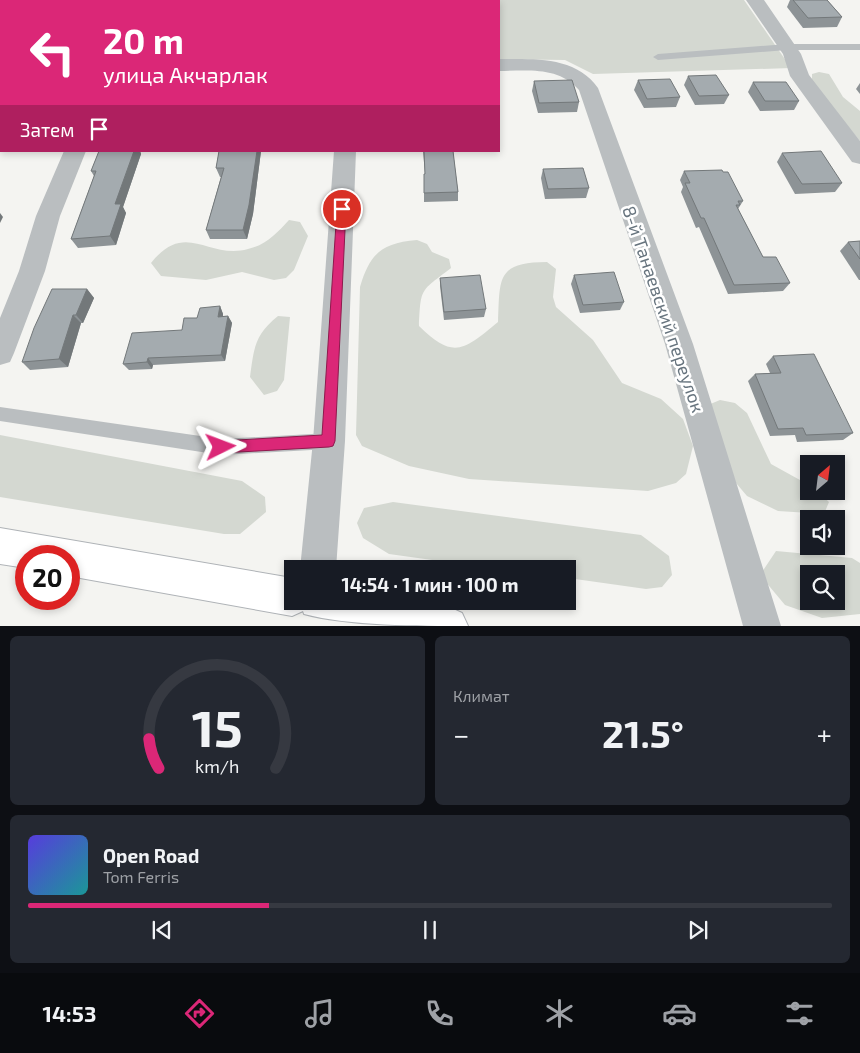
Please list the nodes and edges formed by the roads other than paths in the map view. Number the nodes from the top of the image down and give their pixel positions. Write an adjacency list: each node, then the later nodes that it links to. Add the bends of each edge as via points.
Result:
1 (755, 0): 2 (street)
2 (787, 47): 3 (lane); 4 (lane); 8 (street, via 800,76)
3 (860, 47)
4 (658, 57)
5 (500, 65): 19 (street, 8-й Танаевский переулок, via 554,67 575,74 588,88 679,344)
6 (75, 152): 9 (street, via 48,216 32,271)
7 (345, 152): 11 (street)
8 (860, 157)
9 (0, 353)
10 (0, 414): 11 (lane, via 221,447)
11 (329, 441): 15 (street)
12 (0, 546): 13 (street)
13 (15, 548)
14 (80, 560): 16 (street)
15 (319, 560)
16 (284, 596)
17 (364, 610): 18 (street)
18 (448, 626)
19 (762, 626)

